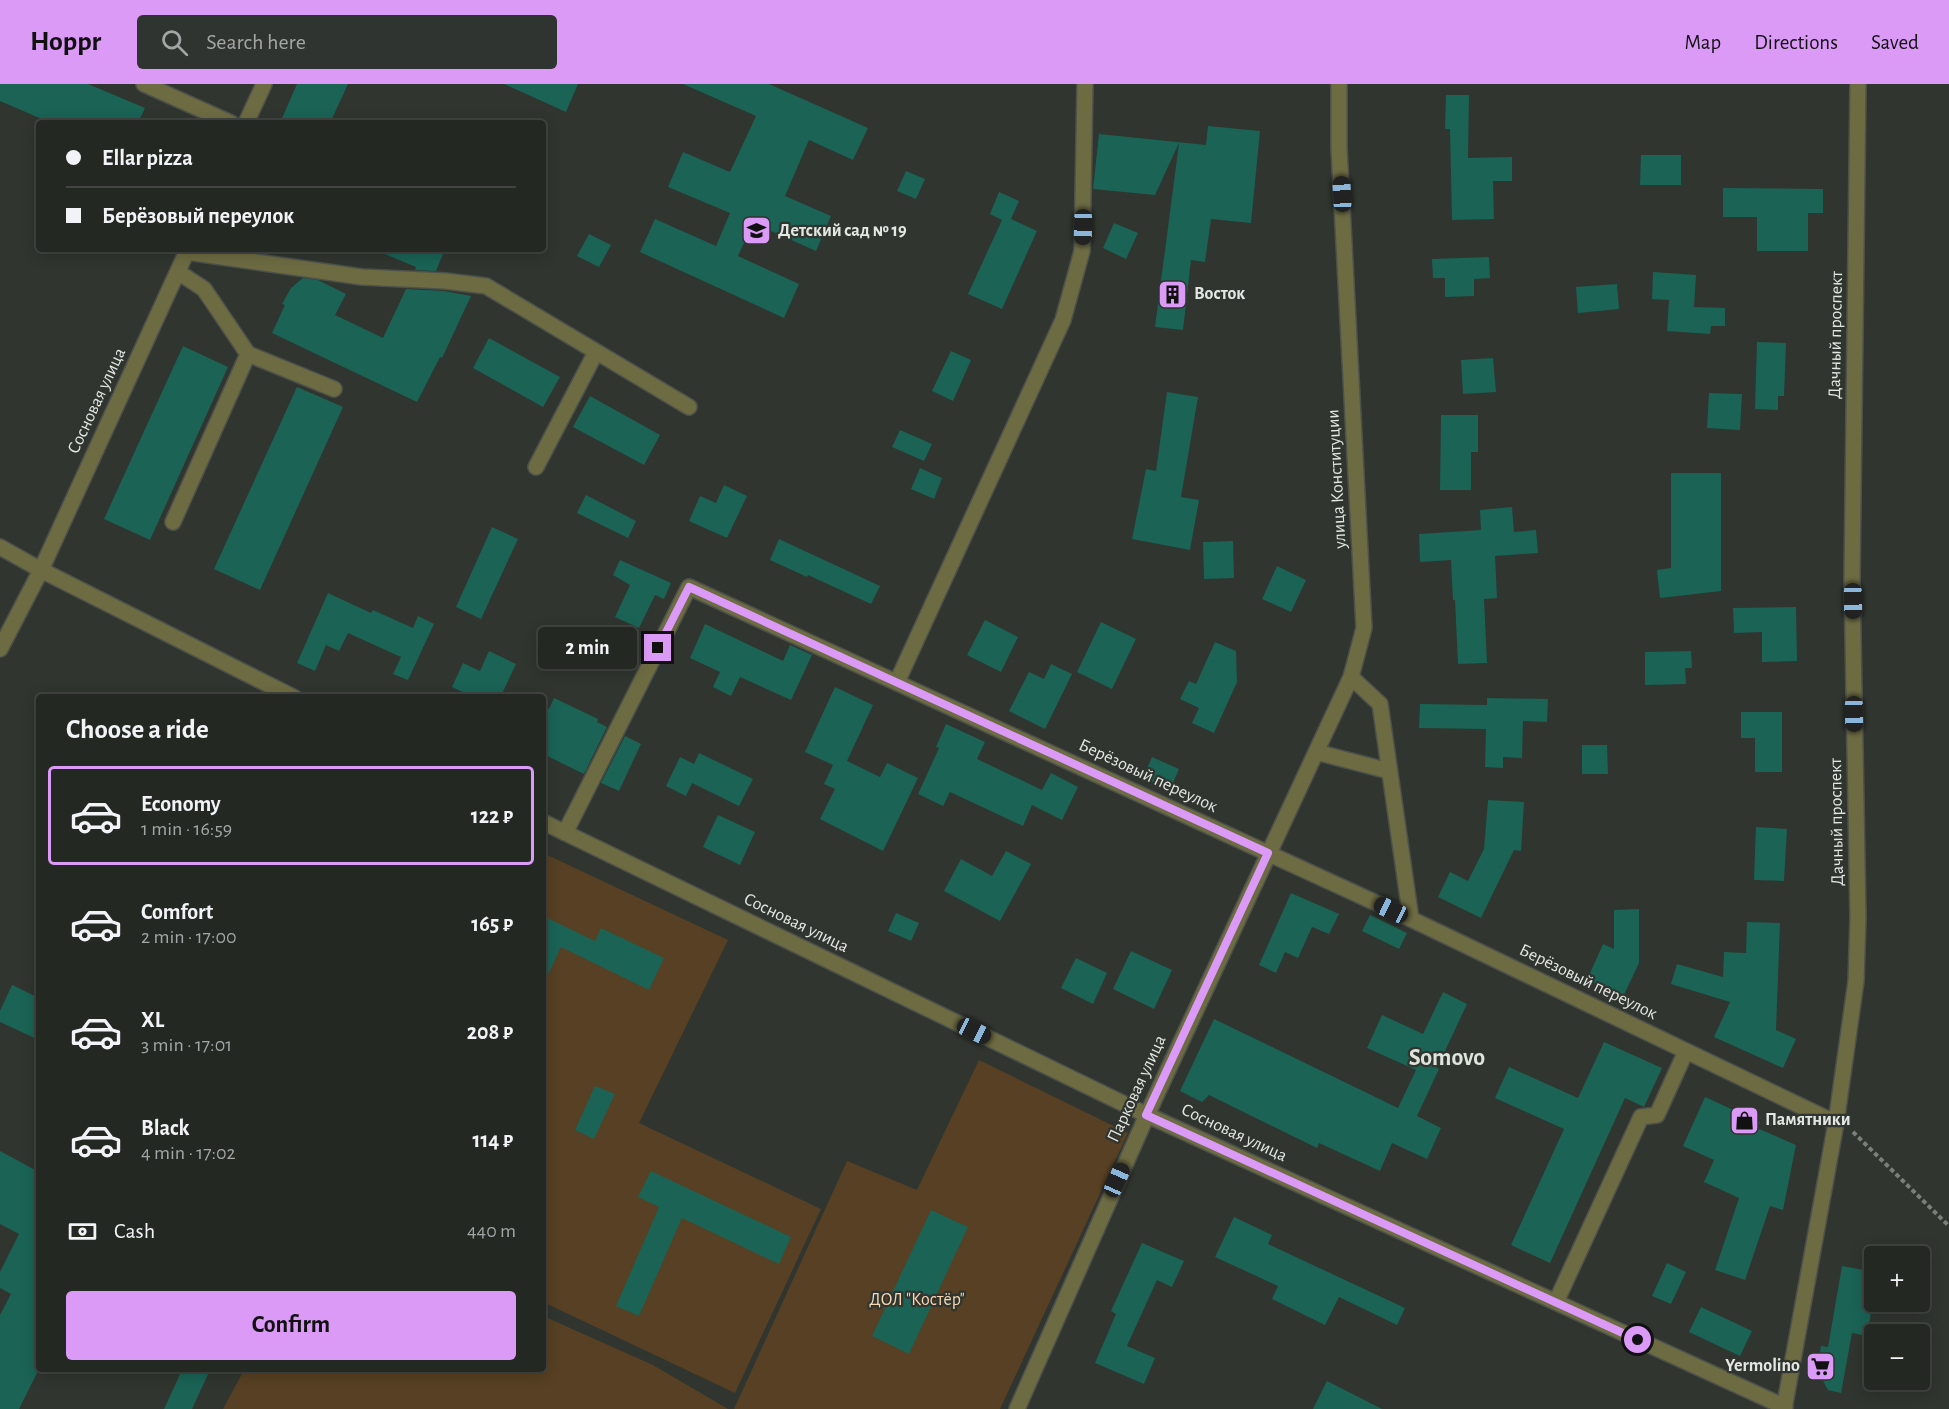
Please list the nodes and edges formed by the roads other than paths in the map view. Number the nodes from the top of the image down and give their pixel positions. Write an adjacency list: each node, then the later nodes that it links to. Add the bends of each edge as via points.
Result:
1 (144, 84): 6 (street)
2 (264, 84): 7 (street)
3 (1085, 84): 21 (street, via 1082,251 1064,321)
4 (1339, 84): 20 (street, улица Конституции, via 1339,148 1365,628)
5 (1858, 84): 31 (street, Дачный проспект, via 1852,579 1858,918 1856,981)
6 (224, 120)
7 (247, 120)
8 (188, 252): 10 (street, Сосновая улица)
9 (195, 252): 11 (street, via 362,277 486,286)
10 (178, 272): 12 (street, via 204,289); 18 (street, Сосновая улица)
11 (596, 352): 14 (street); 15 (street)
12 (248, 354): 13 (street); 16 (street)
13 (334, 389)
14 (689, 407)
15 (536, 467)
16 (173, 522)
17 (0, 547): 18 (street)
18 (41, 570): 19 (street, Сосновая улица); 22 (street)
19 (0, 649)
20 (1351, 677): 23 (street, улица Конституции); 24 (street, via 1380,704)
21 (897, 682): 26 (street, Берёзовый переулок, via 689,587); 27 (street, Берёзовый переулок)
22 (287, 694)
23 (1316, 752): 24 (street); 27 (street, улица Конституции)
24 (1389, 771): 28 (street)
25 (546, 824): 26 (street, Сосновая улица)
26 (565, 833): 30 (street, Сосновая улица)
27 (1268, 853): 28 (street, Берёзовый переулок); 30 (street, Парковая улица)
28 (1411, 919): 29 (street, Берёзовый переулок)
29 (1686, 1051): 31 (street, Берёзовый переулок); 32 (street, via 1657,1114 1641,1117)
30 (1146, 1115): 32 (street, Сосновая улица); 34 (street, Парковая улица)
31 (1836, 1124): 33 (street, Дачный проспект)
32 (1556, 1302): 33 (street, Сосновая улица)
33 (1785, 1408)
34 (1017, 1409)

